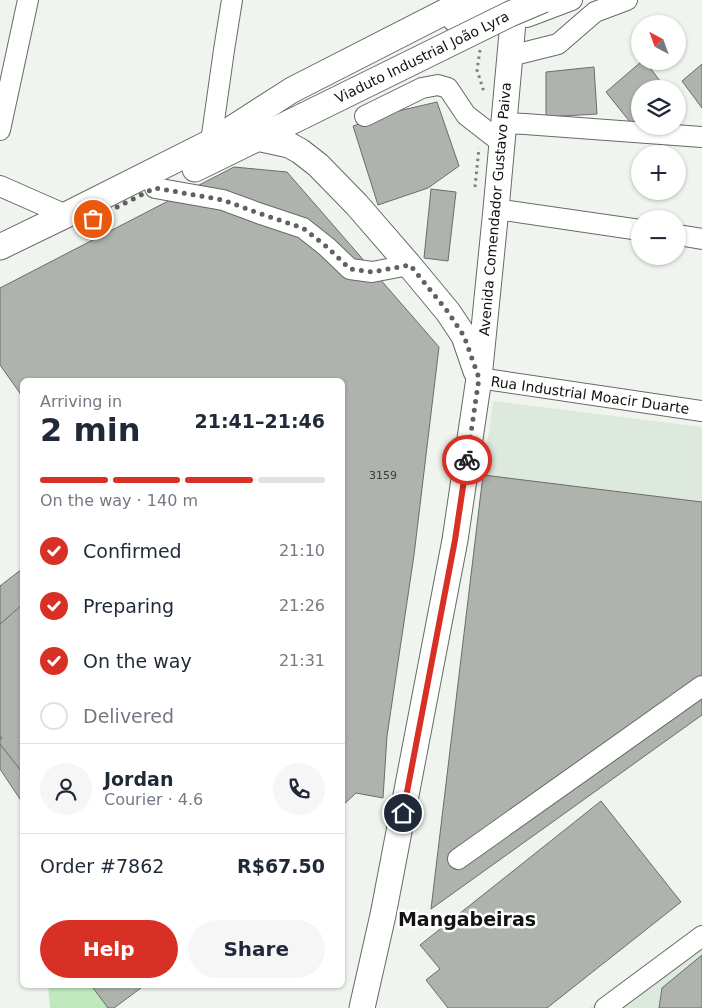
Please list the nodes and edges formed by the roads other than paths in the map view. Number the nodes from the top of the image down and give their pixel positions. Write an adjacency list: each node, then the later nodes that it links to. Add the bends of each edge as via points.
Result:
1 (28, 0): 12 (street)
2 (232, 0): 16 (street)
3 (468, 0): 16 (main road, via 292,90)
4 (492, 0): 10 (main road)
5 (542, 0): 10 (main road, Viaduto Industrial João Lyra, bridge)
6 (572, 0): 8 (street)
7 (627, 0): 9 (street, via 595,12 558,44)
8 (514, 11): 9 (main road, Avenida Comendador Gustavo Paiva)
9 (510, 56): 13 (main road, Avenida Comendador Gustavo Paiva)
10 (300, 108): 15 (main road); 16 (main road)
11 (365, 116): 13 (street, via 422,88 438,85 448,88 466,115)
12 (0, 130)
13 (503, 133): 14 (street, via 535,124); 19 (main road, Avenida Comendador Gustavo Paiva)
14 (702, 136)
15 (257, 138): 18 (main road); 25 (main road, via 289,145 318,165)
16 (211, 142): 20 (main road)
17 (0, 186): 20 (street)
18 (155, 188): 25 (street, via 223,200 303,228 350,269 372,272); 26 (main road)
19 (496, 209): 21 (street); 27 (main road, Avenida Comendador Gustavo Paiva)
20 (66, 215): 24 (main road)
21 (631, 229)
22 (686, 237): 23 (street)
23 (702, 239)
24 (0, 247)
25 (410, 265): 27 (main road, via 464,336)
26 (0, 266)
27 (479, 378): 28 (street, Rua Industrial Moacir Duarte); 32 (main road, Avenida Comendador Gustavo Paiva, via 455,540)
28 (702, 411)
29 (702, 686): 30 (street)
30 (458, 859)
31 (702, 936): 33 (street)
32 (362, 1008)
33 (605, 1008)

